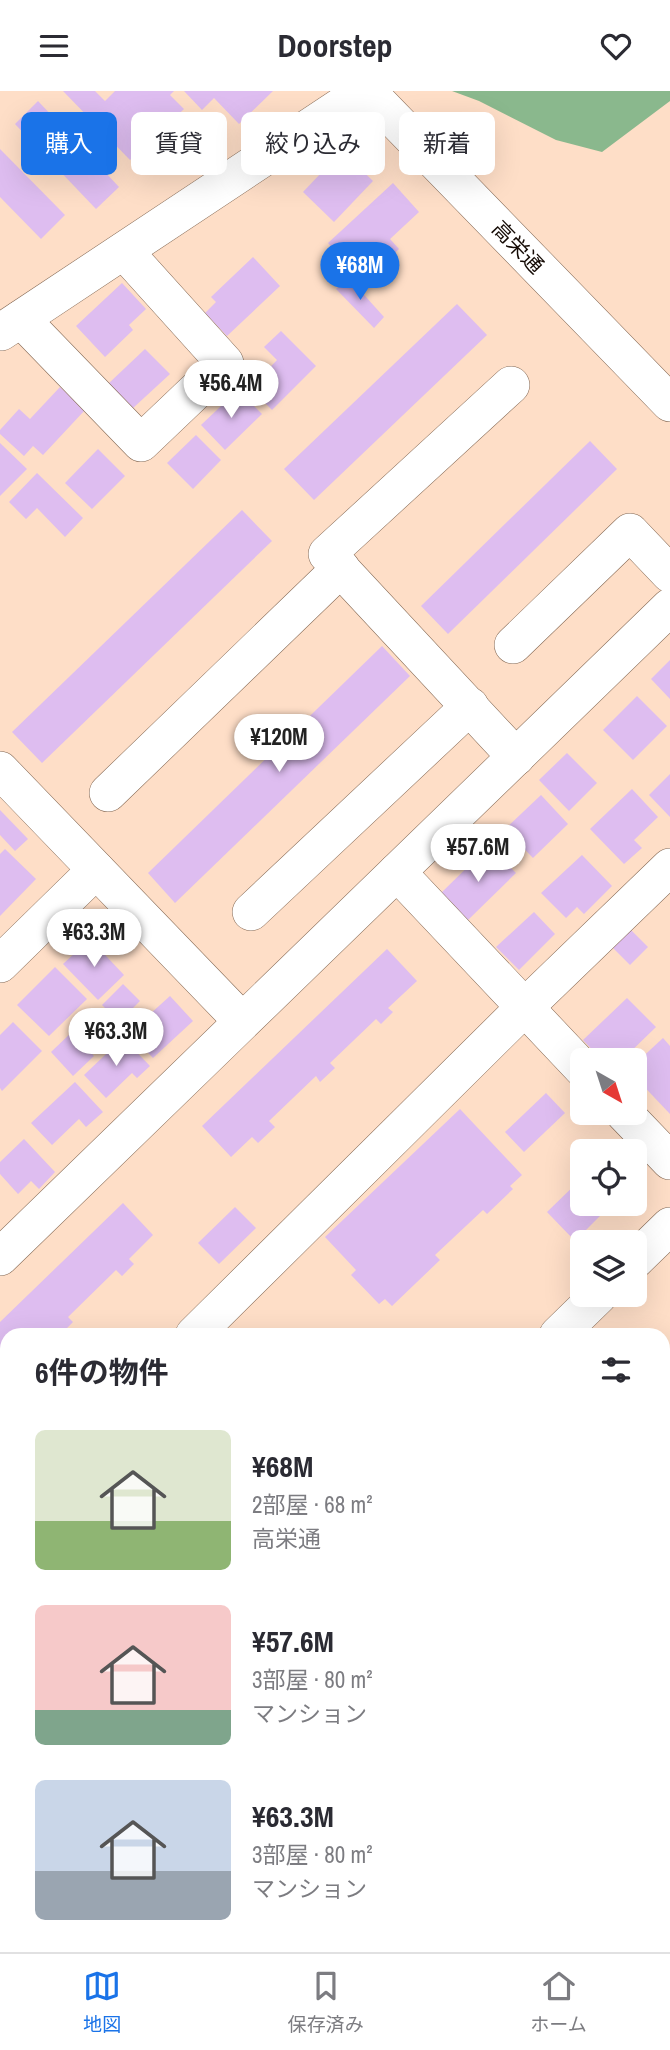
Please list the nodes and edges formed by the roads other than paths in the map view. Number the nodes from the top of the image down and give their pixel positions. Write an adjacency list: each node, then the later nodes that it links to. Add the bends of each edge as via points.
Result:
1 (365, 91): 2 (street); 5 (street, 高栄通)
2 (124, 251): 3 (street); 3 (street, via 225,363 141,443)
3 (10, 326)
4 (511, 385): 6 (street)
5 (670, 403)
6 (334, 561): 10 (street); 13 (street)
7 (670, 574): 9 (street, via 630,532)
8 (670, 607): 11 (street)
9 (513, 645)
10 (470, 706): 11 (street); 17 (street)
11 (516, 757): 16 (street)
12 (0, 770): 15 (street)
13 (108, 793)
14 (670, 867): 19 (street)
15 (96, 870): 18 (street); 20 (street)
16 (397, 872): 19 (street); 20 (street)
17 (251, 912)
18 (0, 964)
19 (524, 1008): 21 (street); 28 (street)
20 (242, 1021): 26 (street)
21 (570, 1056)
22 (636, 1125): 23 (street)
23 (670, 1161)
24 (670, 1226): 25 (street)
25 (647, 1248)
26 (0, 1257)
27 (587, 1307): 29 (street)
28 (201, 1328)
29 (565, 1328)

